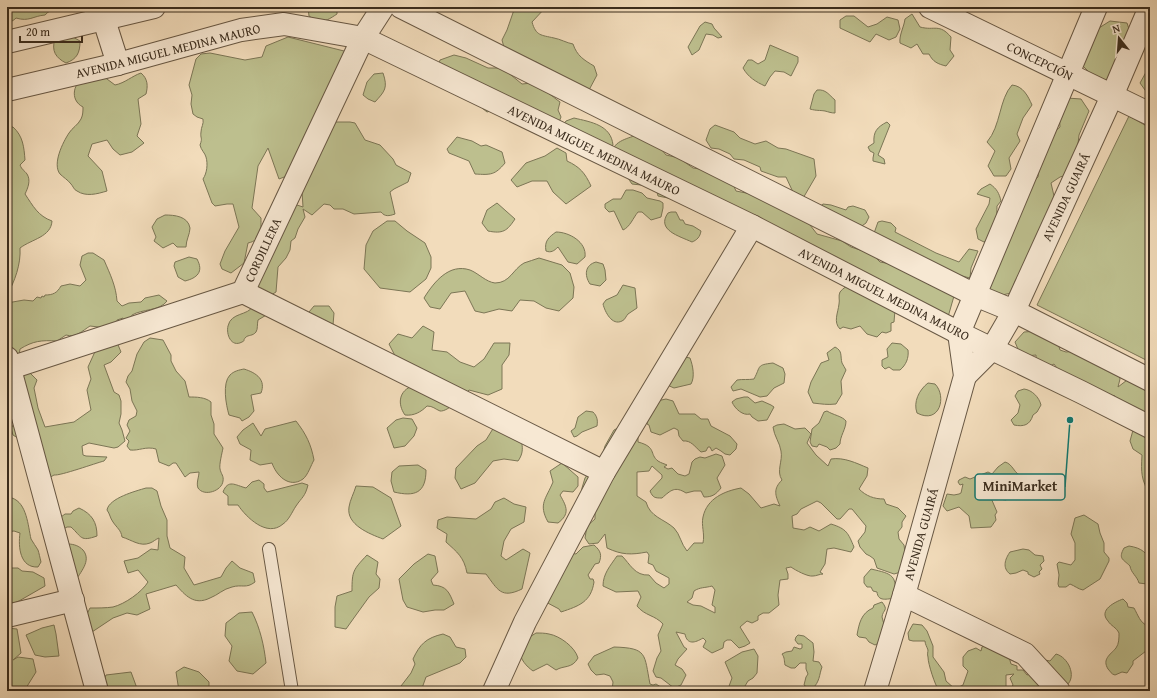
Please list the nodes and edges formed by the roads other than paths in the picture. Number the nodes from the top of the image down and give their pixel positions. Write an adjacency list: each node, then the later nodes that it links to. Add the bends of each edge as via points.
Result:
1 (154, 7): 7 (street)
2 (383, 7): 8 (street, CORDILLERA)
3 (401, 7): 17 (street)
4 (930, 7): 11 (street, CONCEPCIÓN)
5 (1096, 7): 11 (street)
6 (1150, 8): 13 (street, AVENIDA GUAIRÁ)
7 (104, 20): 9 (street); 10 (street)
8 (363, 38): 10 (street, AVENIDA MIGUEL MEDINA MAURO, via 284,24 241,30); 15 (street, AVENIDA MIGUEL MEDINA MAURO); 16 (street, CORDILLERA)
9 (7, 42)
10 (118, 64): 12 (street, AVENIDA MIGUEL MEDINA MAURO)
11 (1067, 74): 13 (street, CONCEPCIÓN); 17 (street)
12 (7, 90)
13 (1112, 96): 14 (street, CONCEPCIÓN); 18 (street, AVENIDA GUAIRÁ)
14 (1150, 114)
15 (752, 226): 19 (street, AVENIDA MIGUEL MEDINA MAURO); 25 (street)
16 (243, 292): 21 (street, CORDILLERA); 25 (street)
17 (975, 295): 18 (street); 19 (street)
18 (1014, 310): 20 (street, AVENIDA GUAIRÁ); 23 (street)
19 (958, 333): 20 (street, AVENIDA MIGUEL MEDINA MAURO); 22 (street, AVENIDA GUAIRÁ)
20 (992, 349): 22 (street, AVENIDA GUAIRÁ); 24 (street, AVENIDA MIGUEL MEDINA MAURO)
21 (8, 365): 28 (street)
22 (965, 376): 27 (street, AVENIDA GUAIRÁ)
23 (1150, 380)
24 (1150, 428)
25 (604, 472): 32 (street, via 525,622)
26 (269, 549): 31 (lane)
27 (904, 595): 33 (street, AVENIDA GUAIRÁ); 34 (street, via 1024,654)
28 (73, 600): 29 (street); 30 (street)
29 (7, 616)
30 (97, 691)
31 (292, 691)
32 (494, 691)
33 (875, 691)
34 (1059, 691)

